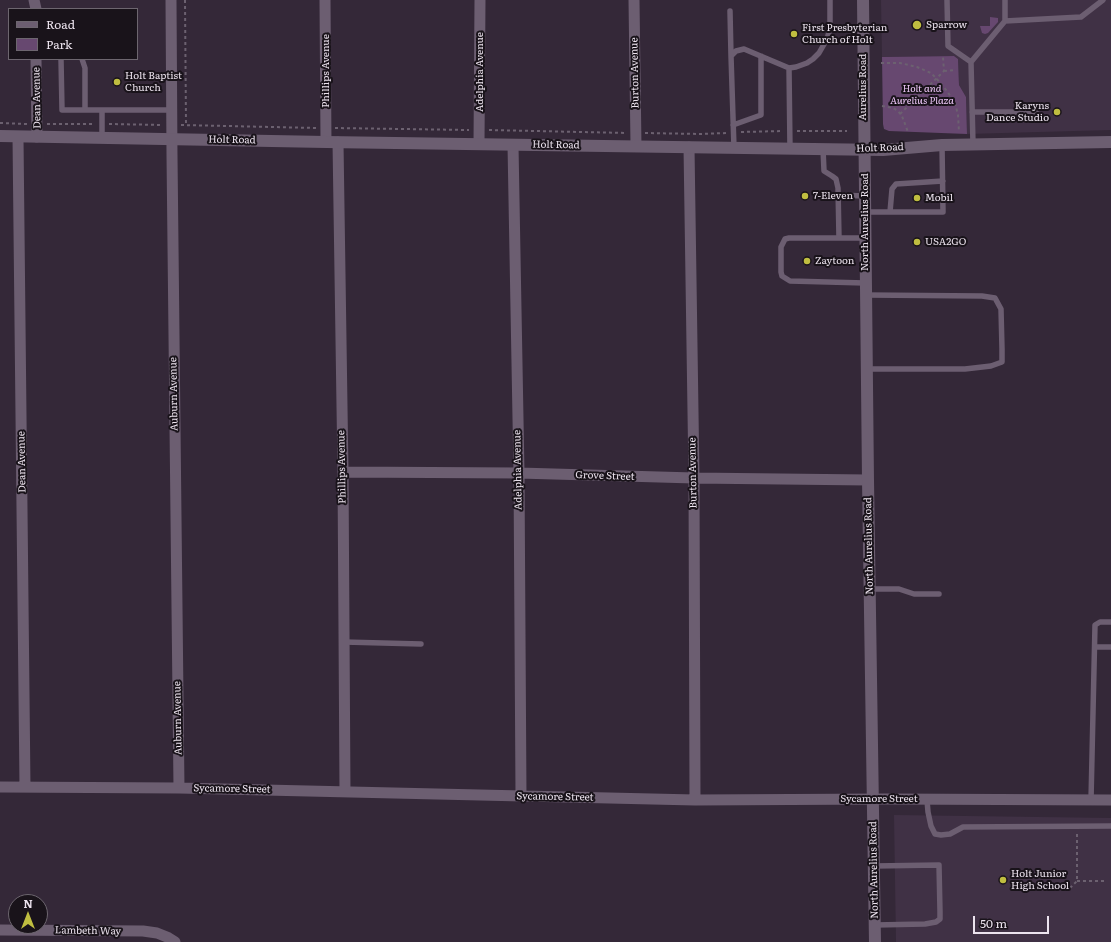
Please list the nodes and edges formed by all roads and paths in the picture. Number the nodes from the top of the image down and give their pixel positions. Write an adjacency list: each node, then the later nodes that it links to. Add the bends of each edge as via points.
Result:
1 (171, 0): 30 (street, Auburn Avenue)
2 (185, 0): 38 (path)
3 (325, 0): 40 (street, Phillips Avenue)
4 (480, 0): 41 (street, Adelphia Avenue)
5 (634, 0): 46 (street, Burton Avenue)
6 (830, 0): 13 (lane)
7 (863, 0): 14 (main road, Aurelius Road)
8 (947, 0): 21 (lane, via 948,46)
9 (1005, 0): 12 (lane)
10 (1103, 0): 12 (lane, via 1082,17)
11 (730, 11): 15 (lane)
12 (1005, 21): 21 (lane)
13 (830, 28): 14 (lane); 23 (lane, via 824,46 813,59)
14 (863, 28): 64 (main road, Aurelius Road)
15 (731, 56): 16 (lane, via 736,51 744,49); 39 (lane)
16 (761, 56): 23 (lane); 39 (lane, via 761,115)
17 (943, 57): 25 (path)
18 (36, 60): 35 (street, Dean Avenue)
19 (61, 60): 28 (lane, via 62,110)
20 (82, 60): 28 (lane)
21 (971, 62): 31 (lane)
22 (881, 63): 26 (path, via 900,63 917,67)
23 (790, 68): 42 (lane)
24 (956, 70): 25 (path)
25 (944, 71): 26 (path)
26 (936, 78): 33 (path); 45 (path, via 955,103)
27 (882, 106): 33 (path, via 893,108)
28 (85, 110): 29 (lane)
29 (102, 110): 30 (lane); 36 (lane)
30 (171, 110): 37 (street, Auburn Avenue)
31 (972, 112): 32 (lane); 56 (lane)
32 (1036, 112)
33 (900, 114): 44 (path)
34 (0, 123): 35 (path)
35 (36, 124): 36 (path); 50 (street, Dean Avenue)
36 (102, 124): 37 (path); 51 (lane)
37 (171, 125): 38 (path); 52 (street, Auburn Avenue)
38 (186, 125): 40 (path)
39 (733, 125): 47 (lane)
40 (326, 128): 41 (path); 53 (street, Phillips Avenue)
41 (480, 130): 46 (path); 55 (street, Adelphia Avenue)
42 (790, 131): 43 (path); 47 (path); 62 (lane)
43 (846, 131)
44 (908, 132)
45 (959, 132)
46 (636, 133): 47 (path); 59 (street, Burton Avenue)
47 (734, 133): 61 (lane)
48 (0, 136): 49 (main road, Holt Road)
49 (18, 137): 50 (main road, Holt Road); 86 (street, Dean Avenue)
50 (37, 137): 51 (main road, Holt Road)
51 (102, 138): 52 (main road, Holt Road)
52 (172, 139): 53 (main road, Holt Road); 87 (street, Auburn Avenue)
53 (332, 142): 55 (main road, Holt Road); 74 (street, Phillips Avenue)
54 (1111, 142): 56 (main road, Holt Road)
55 (479, 144): 57 (main road, Holt Road)
56 (973, 144): 58 (main road, Holt Road)
57 (513, 145): 59 (main road, Holt Road); 75 (street, Adelphia Avenue)
58 (942, 145): 64 (main road, Holt Road); 65 (lane)
59 (636, 146): 60 (main road, Holt Road)
60 (689, 147): 61 (main road, Holt Road); 76 (street, Burton Avenue)
61 (734, 148): 62 (main road, Holt Road)
62 (790, 149): 63 (main road, Holt Road)
63 (823, 149): 64 (main road, Holt Road); 66 (lane, via 824,171 836,179)
64 (864, 149): 67 (main road, North Aurelius Road)
65 (943, 180): 69 (lane, via 896,184 892,189); 69 (lane, via 943,212)
66 (838, 196): 67 (lane); 70 (lane)
67 (864, 196): 68 (main road, North Aurelius Road)
68 (865, 212): 69 (lane); 71 (main road, North Aurelius Road)
69 (890, 212)
70 (838, 238): 71 (lane); 72 (lane, via 785,239 781,247 782,276 790,281 828,282)
71 (865, 238): 72 (main road, North Aurelius Road)
72 (865, 289): 73 (main road, North Aurelius Road); 73 (lane, via 995,298 1001,309 1002,349 1002,362 991,366 965,369)
73 (866, 369): 77 (main road, North Aurelius Road)
74 (343, 472): 75 (street, Grove Street); 81 (street, Phillips Avenue)
75 (519, 473): 76 (street, Grove Street); 89 (street, Adelphia Avenue)
76 (694, 478): 77 (street, Grove Street); 91 (street, Burton Avenue)
77 (868, 480): 78 (main road, North Aurelius Road)
78 (870, 589): 79 (lane, via 899,589 914,594); 90 (main road, North Aurelius Road)
79 (939, 594)
80 (1111, 622): 83 (lane, via 1100,622 1095,625)
81 (344, 642): 82 (lane); 88 (street, Phillips Avenue)
82 (421, 644)
83 (1095, 646): 84 (lane); 93 (lane)
84 (1111, 647)
85 (0, 787): 86 (street, Sycamore Street)
86 (25, 787): 87 (street, Sycamore Street)
87 (179, 788): 88 (street, Sycamore Street)
88 (345, 792): 89 (street, Sycamore Street)
89 (521, 796): 91 (street, Sycamore Street)
90 (873, 799): 91 (street, Sycamore Street); 92 (street, Sycamore Street); 97 (main road, North Aurelius Road)
91 (695, 800)
92 (927, 800): 93 (street, Sycamore Street); 95 (lane, via 931,826 936,834 941,835 950,834 963,827)
93 (1092, 800): 94 (street, Sycamore Street)
94 (1111, 800)
95 (1111, 826)
96 (1077, 832): 98 (path)
97 (874, 866): 101 (main road, North Aurelius Road); 101 (lane, via 939,865 940,918 936,922 925,924)
98 (1077, 881): 99 (path); 100 (path)
99 (1106, 881)
100 (1070, 888)
101 (874, 925): 104 (main road, North Aurelius Road)
102 (0, 930): 103 (street, Lambeth Way, via 144,931 167,937)
103 (174, 942)
104 (875, 942)

